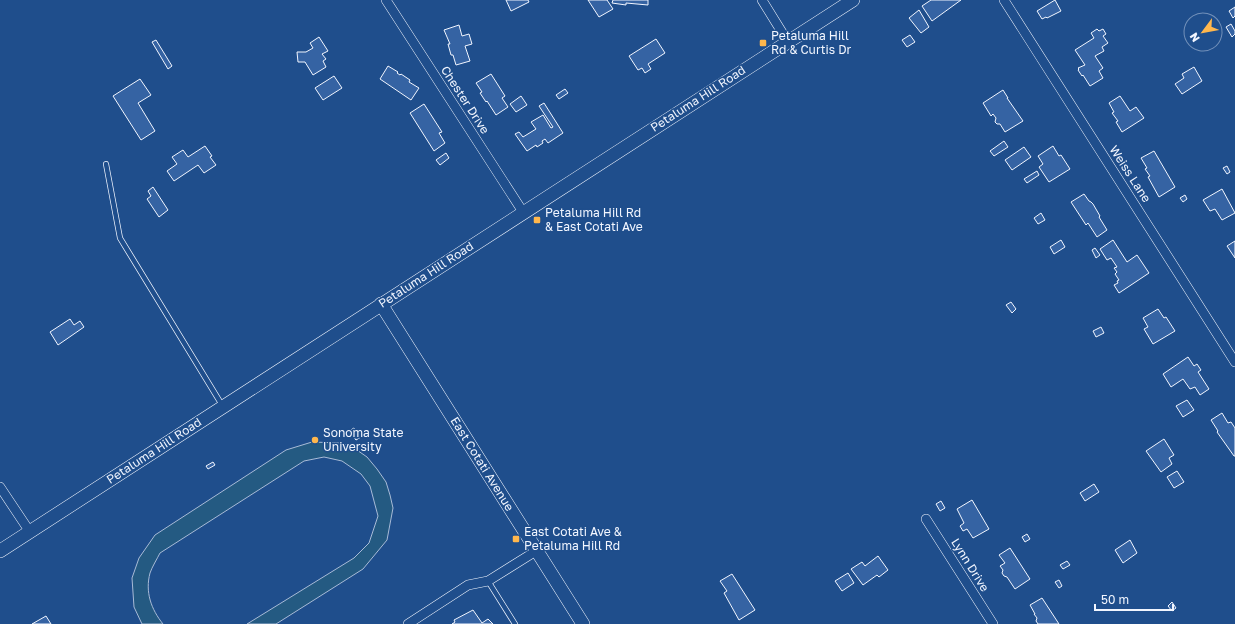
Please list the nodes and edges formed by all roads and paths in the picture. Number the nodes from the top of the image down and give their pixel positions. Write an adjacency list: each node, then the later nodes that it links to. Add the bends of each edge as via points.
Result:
1 (386, 0): 7 (street, Chester Drive)
2 (762, 0): 5 (street)
3 (853, 0): 5 (main road, Petaluma Hill Road)
4 (1004, 0): 9 (street, Weiss Lane)
5 (788, 42): 7 (main road, Petaluma Hill Road)
6 (106, 164): 10 (lane, via 120,238)
7 (523, 212): 8 (main road, Petaluma Hill Road)
8 (381, 304): 10 (main road, Petaluma Hill Road); 15 (main road, East Cotati Avenue)
9 (1235, 362)
10 (223, 406): 13 (main road, Petaluma Hill Road)
11 (0, 487): 13 (street)
12 (926, 519): 17 (street, Lynn Drive)
13 (30, 532): 14 (main road, Petaluma Hill Road)
14 (0, 551)
15 (536, 551): 16 (street); 20 (main road, East Cotati Avenue)
16 (488, 581): 18 (street, via 468,585); 19 (lane)
17 (990, 623)
18 (408, 624)
19 (515, 624)
20 (583, 624)

